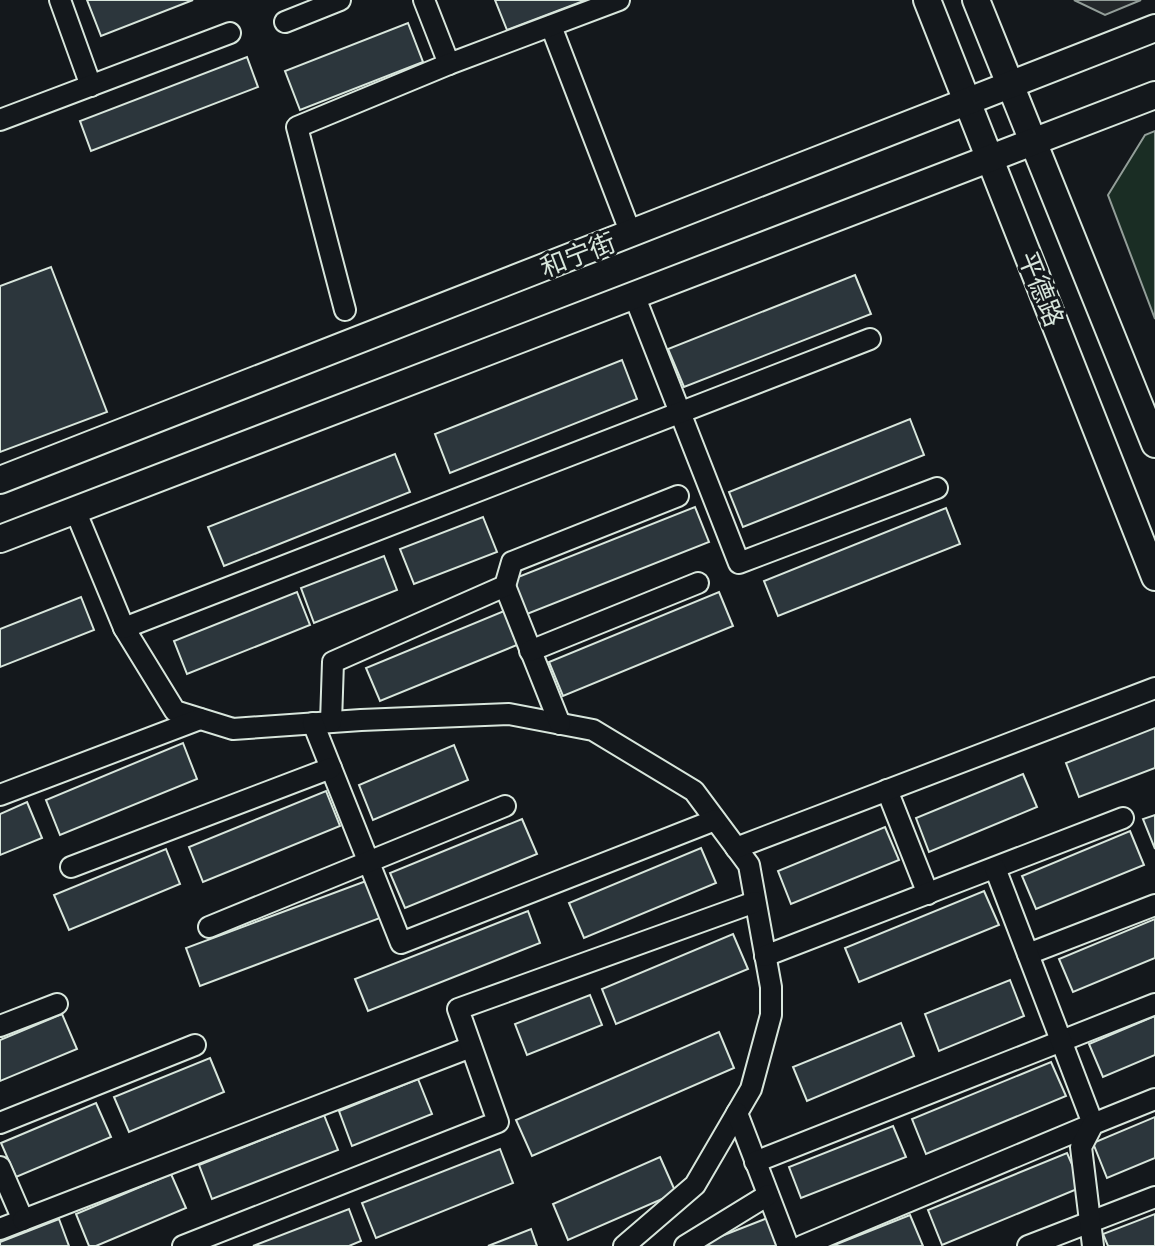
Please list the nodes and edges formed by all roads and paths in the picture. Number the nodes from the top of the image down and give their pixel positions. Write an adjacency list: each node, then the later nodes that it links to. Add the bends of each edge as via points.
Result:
1 (60, 0): 12 (lane)
2 (340, 0): 7 (lane)
3 (424, 0): 11 (lane)
4 (619, 0): 8 (lane)
5 (927, 0): 15 (main road, 平德路)
6 (976, 0): 13 (main road, 平德路)
7 (285, 22)
8 (551, 26): 11 (lane); 19 (lane)
9 (1155, 28): 13 (main road, 和宁街)
10 (230, 33): 12 (lane)
11 (449, 64): 21 (lane, via 297,127)
12 (91, 86): 16 (lane)
13 (1009, 87): 15 (main road, 和宁街); 17 (main road, 平德路)
14 (1155, 95): 17 (main road)
15 (967, 104): 18 (main road, 平德路); 19 (main road, 和宁街)
16 (0, 120)
17 (1034, 142): 18 (main road); 24 (main road, 平德路)
18 (990, 160): 20 (main road); 30 (main road, 平德路)
19 (631, 234): 25 (main road, 和宁街)
20 (634, 295): 23 (lane); 28 (main road)
21 (345, 310)
22 (870, 339): 23 (lane)
23 (680, 411): 26 (lane, via 739,563); 33 (lane)
24 (1155, 444)
25 (0, 480)
26 (937, 488)
27 (678, 496): 32 (lane, via 512,562)
28 (75, 510): 29 (main road); 33 (lane)
29 (0, 539)
30 (1155, 577)
31 (698, 583): 34 (lane)
32 (505, 586): 34 (lane); 37 (lane, via 333,662)
33 (124, 628): 36 (lane, via 175,711)
34 (530, 651): 38 (lane)
35 (1155, 688): 40 (lane)
36 (200, 719): 37 (lane, via 233,729); 41 (lane)
37 (322, 722): 38 (lane, via 509,714); 39 (lane)
38 (560, 724): 44 (lane, via 593,730 694,791)
39 (331, 768): 46 (lane); 47 (lane)
40 (887, 790): 45 (lane); 49 (lane)
41 (0, 795)
42 (505, 806): 46 (lane)
43 (1123, 818): 48 (lane)
44 (715, 820): 45 (lane); 46 (lane, via 401,943)
45 (736, 848): 50 (lane, via 749,865)
46 (369, 863): 52 (lane)
47 (71, 867)
48 (995, 868): 49 (lane); 53 (lane)
49 (928, 894): 54 (lane)
50 (755, 902): 54 (lane); 60 (lane, via 458,1009)
51 (1155, 905): 53 (lane)
52 (209, 927)
53 (1028, 954): 58 (lane)
54 (765, 956): 62 (lane, via 771,1015 751,1089)
55 (57, 1004): 57 (lane)
56 (1155, 1004): 58 (lane)
57 (0, 1026)
58 (1062, 1042): 64 (lane); 65 (lane)
59 (195, 1045): 63 (lane)
60 (471, 1047): 69 (lane); 72 (lane, via 498,1122)
61 (1155, 1099): 64 (lane)
62 (737, 1113): 65 (lane); 73 (lane, via 695,1185)
63 (0, 1123)
64 (1093, 1124): 70 (lane, via 1081,1147); 76 (lane)
65 (755, 1162): 67 (lane)
66 (0, 1167): 69 (lane)
67 (768, 1195): 74 (lane); 75 (lane)
68 (1155, 1197): 70 (lane)
69 (23, 1220): 71 (lane)
70 (1090, 1223): 77 (lane); 78 (lane)
71 (0, 1229)
72 (183, 1246)
73 (624, 1246)
74 (685, 1246)
75 (788, 1246)
76 (802, 1246)
77 (1028, 1246)
78 (1093, 1246)

